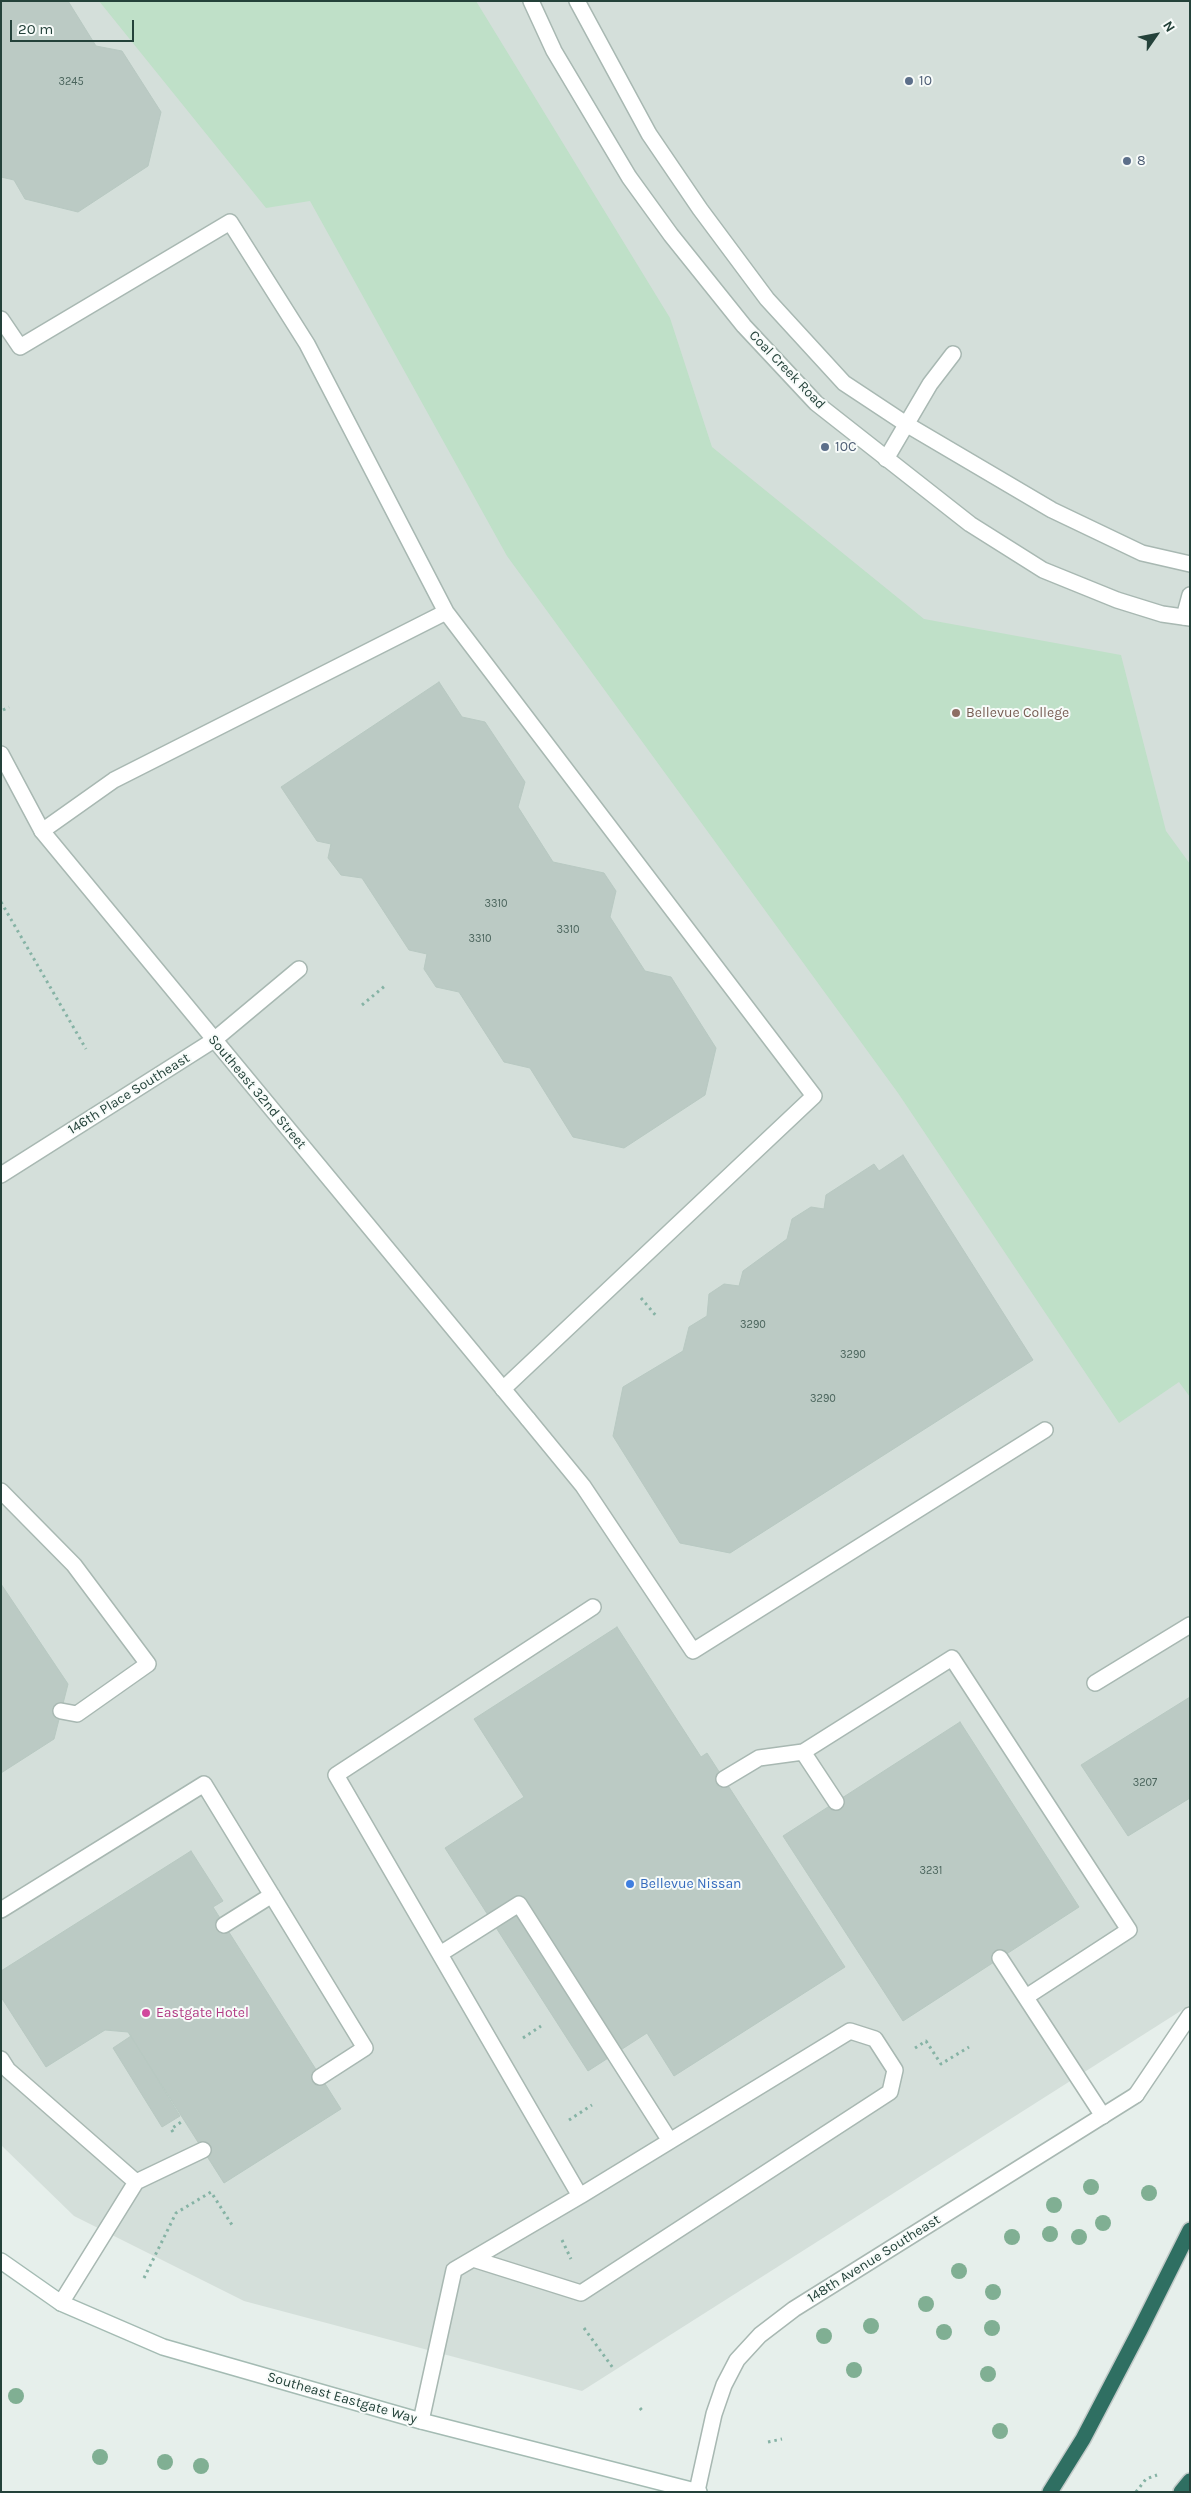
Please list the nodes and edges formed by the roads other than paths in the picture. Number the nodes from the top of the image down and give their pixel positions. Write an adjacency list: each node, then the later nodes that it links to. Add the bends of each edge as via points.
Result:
1 (531, 1): 6 (street, Coal Creek Road, via 554,52 588,111 629,177 671,235 744,326 816,403)
2 (577, 1): 5 (street, via 649,134 767,299 844,383)
3 (1, 319): 9 (street, via 20,347 230,222 307,344)
4 (953, 354): 5 (street)
5 (906, 424): 6 (street); 7 (street, via 1052,510 1142,553)
6 (886, 458): 10 (street, Coal Creek Road, via 970,524 1044,570 1117,600)
7 (1190, 564)
8 (1190, 595): 10 (street)
9 (446, 612): 12 (street, via 114,780); 16 (street, via 814,1096)
10 (1187, 618)
11 (1, 754): 12 (street, Southeast 32nd Street)
12 (42, 831): 14 (street, Southeast 32nd Street)
13 (299, 969): 14 (street, 146th Place Southeast)
14 (214, 1040): 15 (street, 146th Place Southeast); 16 (street, Southeast 32nd Street)
15 (1, 1174)
16 (503, 1389): 17 (street, Southeast 32nd Street, via 583,1486 693,1651)
17 (1045, 1430)
18 (1, 1491): 22 (street, via 74,1565 148,1664 76,1714)
19 (593, 1607): 29 (street, via 336,1774)
20 (1190, 1625): 21 (street)
21 (1095, 1683)
22 (61, 1711)
23 (803, 1752): 24 (street, via 759,1758); 25 (street); 31 (street, via 952,1658 1129,1930)
24 (724, 1779)
25 (836, 1802)
26 (272, 1895): 27 (street, via 204,1784); 28 (street); 34 (street, via 365,2048)
27 (1, 1910)
28 (224, 1925)
29 (440, 1954): 36 (street, via 519,1904); 39 (street)
30 (1000, 1958): 31 (street)
31 (1026, 1997): 35 (street)
32 (1190, 2015): 35 (street, 148th Avenue Southeast, via 1136,2095)
33 (1, 2059): 38 (street, via 8,2070)
34 (320, 2077)
35 (1103, 2116): 46 (street, 148th Avenue Southeast, via 794,2309 760,2336 737,2360 724,2385 714,2414)
36 (670, 2141): 39 (street); 41 (street, via 850,2031 875,2039 894,2070 890,2092 581,2293)
37 (203, 2150): 38 (street)
38 (136, 2182): 43 (street)
39 (580, 2196): 41 (street)
40 (1190, 2230): 47 (highway, via 1083,2439)
41 (473, 2259): 44 (street, via 454,2270)
42 (1, 2261): 43 (street, Southeast Eastgate Way)
43 (61, 2303): 44 (street, Southeast Eastgate Way, via 163,2347)
44 (421, 2421): 46 (street, Southeast Eastgate Way)
45 (1190, 2481): 48 (highway)
46 (698, 2491)
47 (1050, 2492)
48 (1181, 2492)

